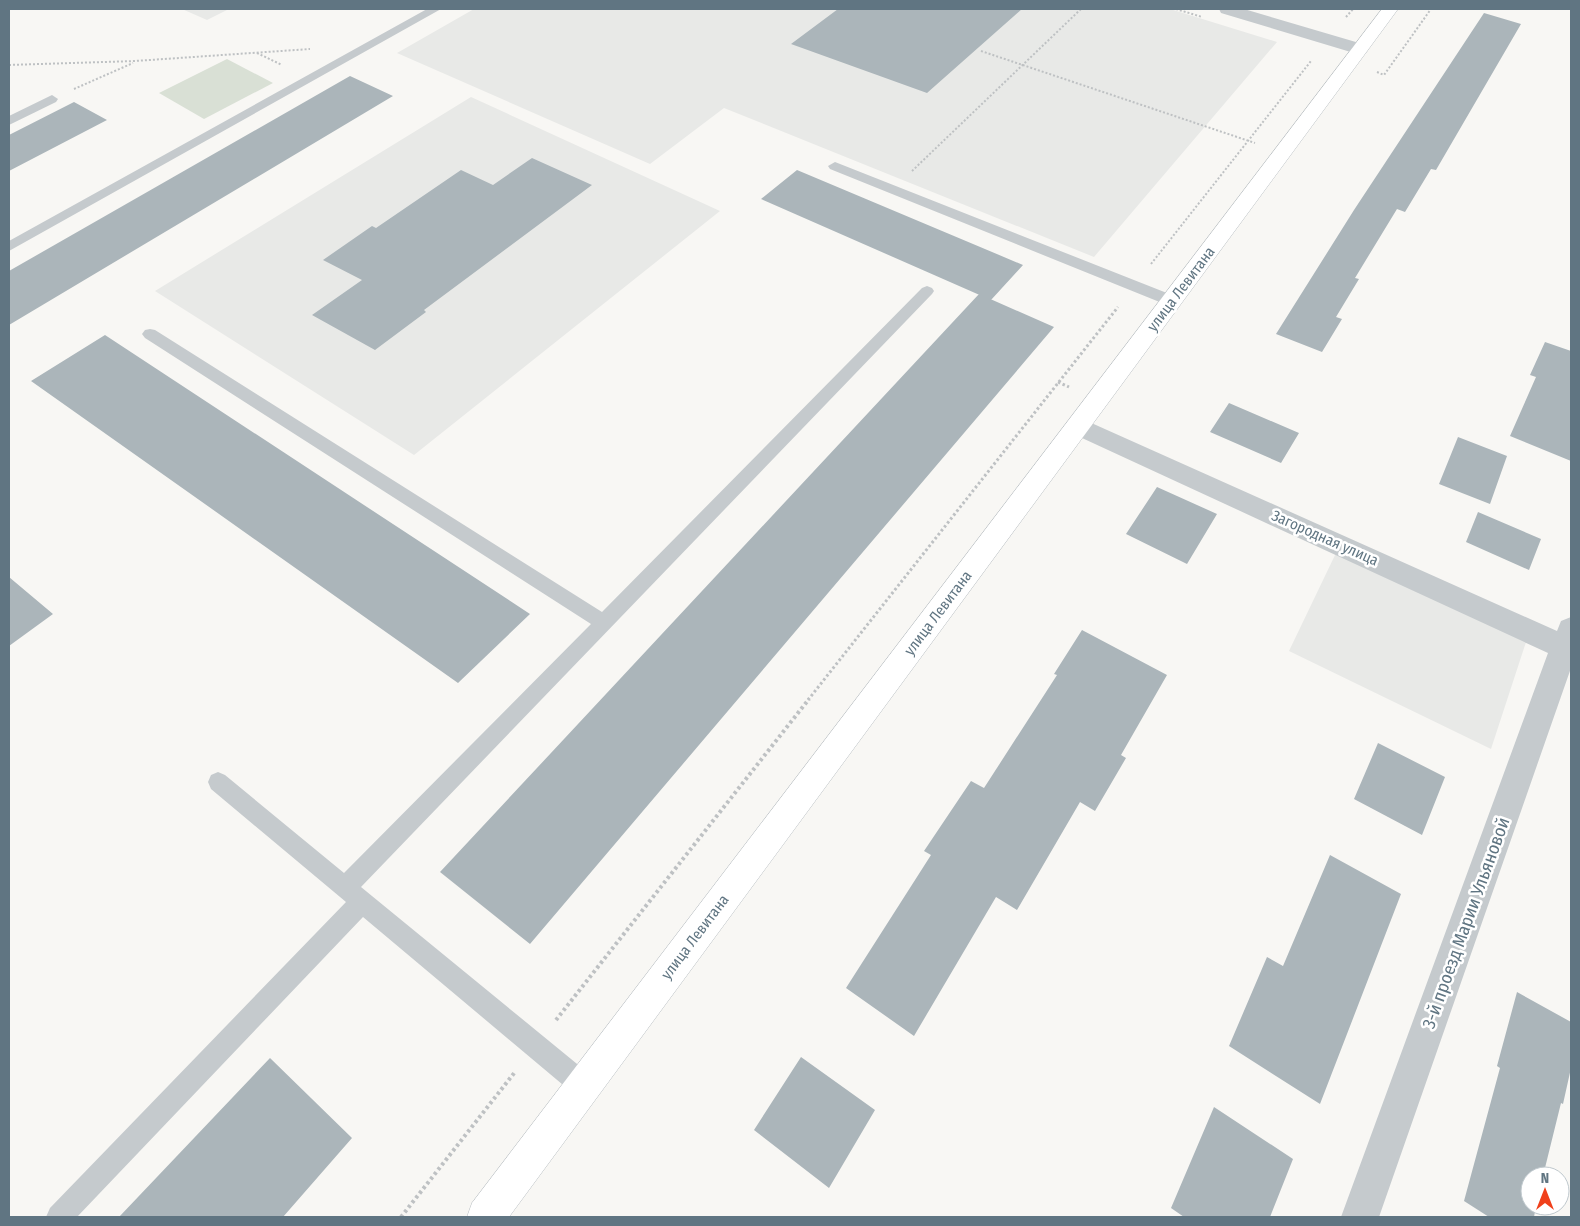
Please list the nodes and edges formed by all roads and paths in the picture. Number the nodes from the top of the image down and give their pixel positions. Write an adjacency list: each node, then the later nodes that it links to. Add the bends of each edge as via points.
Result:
1 (435, 9): 20 (lane)
2 (1081, 9): 11 (path)
3 (1227, 9): 6 (street)
4 (1390, 9): 8 (main road, улица Левитана)
5 (1431, 9): 13 (path)
6 (1328, 40): 8 (street); 16 (path)
7 (314, 49): 10 (path)
8 (1360, 50): 17 (main road, улица Левитана)
9 (981, 52): 11 (path)
10 (135, 62): 12 (path); 14 (path)
11 (1022, 65): 16 (path); 19 (path)
12 (9, 66)
13 (1384, 75)
14 (52, 99): 15 (lane)
15 (9, 121)
16 (1249, 141): 17 (path); 21 (path)
17 (1283, 152): 23 (main road, улица Левитана)
18 (835, 166): 19 (lane)
19 (893, 189): 21 (lane)
20 (9, 247)
21 (1134, 287): 23 (lane); 30 (path)
22 (927, 291): 26 (lane)
23 (1172, 301): 25 (main road, улица Левитана)
24 (150, 334): 26 (lane)
25 (1078, 426): 27 (street, Загородная улица); 31 (main road, улица Левитана)
26 (604, 623): 29 (lane)
27 (1569, 642): 35 (street, 3-й проезд Марии Ульяновой)
28 (218, 782): 29 (lane)
29 (353, 895): 30 (lane); 32 (lane)
30 (536, 1046): 31 (lane); 33 (path)
31 (584, 1086): 34 (main road, улица Левитана)
32 (59, 1217)
33 (401, 1217)
34 (486, 1217)
35 (1360, 1217)

